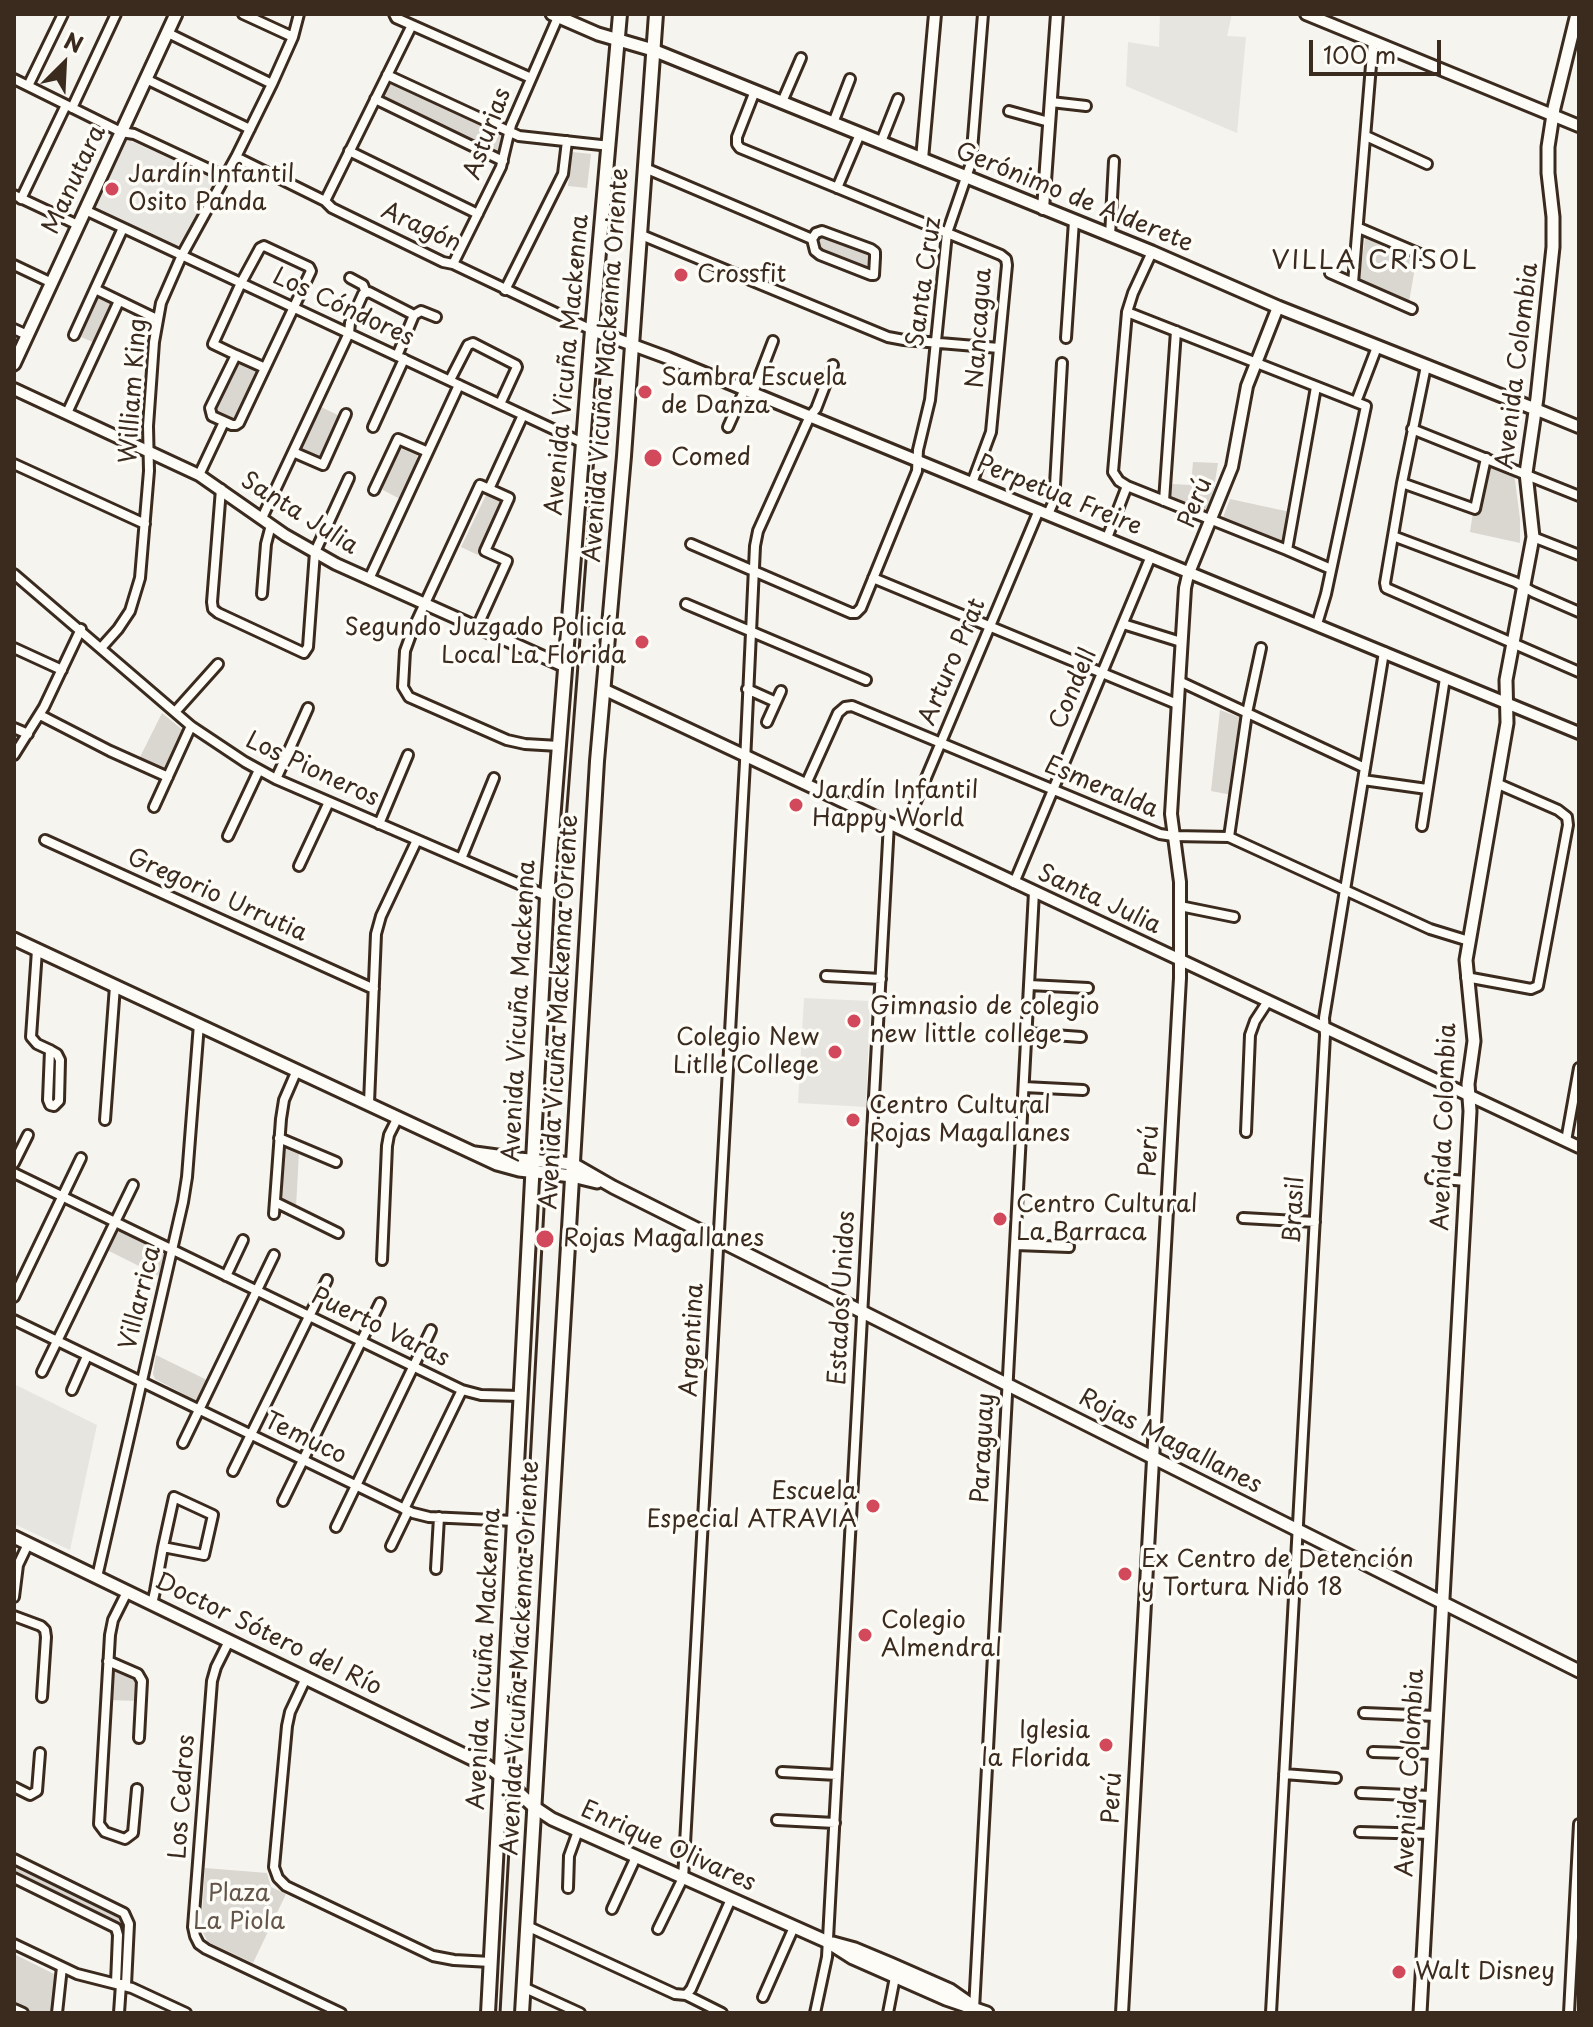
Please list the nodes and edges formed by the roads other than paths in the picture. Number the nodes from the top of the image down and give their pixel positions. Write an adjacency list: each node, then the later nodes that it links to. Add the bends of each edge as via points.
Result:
1 (63, 14): 28 (street)
2 (116, 14): 34 (street)
3 (176, 14): 16 (main road, Manutara)
4 (243, 14): 17 (street)
5 (299, 14): 17 (street, William King)
6 (394, 14): 15 (street)
7 (620, 14): 18 (main road, Avenida Vicuña Mackenna)
8 (656, 14): 20 (main road, Avenida Vicuña Mackenna Oriente)
9 (935, 14): 51 (street)
10 (983, 14): 57 (street, Santa Cruz)
11 (1057, 14): 33 (street)
12 (1306, 14): 19 (street)
13 (1577, 14): 37 (main road, Avenida Colombia)
14 (555, 15): 18 (main road, Gerónimo de Alderete); 23 (street, Asturias)
15 (412, 25): 22 (street); 23 (street)
16 (168, 33): 25 (main road, Manutara); 27 (street)
17 (293, 37): 27 (street, William King)
18 (618, 40): 20 (main road, Gerónimo de Alderete); 48 (main road, Avenida Vicuña Mackenna)
19 (1373, 41): 37 (street); 45 (street)
20 (653, 50): 29 (main road, Gerónimo de Alderete); 55 (main road, Avenida Vicuña Mackenna Oriente)
21 (801, 58): 32 (street)
22 (387, 75): 30 (street); 42 (street)
23 (531, 78): 42 (street, Asturias)
24 (14, 79): 28 (street)
25 (146, 79): 41 (street); 43 (main road, Manutara)
26 (850, 79): 39 (street)
27 (272, 84): 41 (street, William King)
28 (28, 86): 34 (street)
29 (755, 91): 32 (main road, Gerónimo de Alderete); 58 (street, Nancagua, via 738,146)
30 (375, 99): 49 (street); 52 (street)
31 (898, 99): 47 (street)
32 (782, 102): 39 (main road, Gerónimo de Alderete)
33 (1051, 102): 35 (street); 38 (street)
34 (69, 106): 43 (street); 59 (street)
35 (1086, 106)
36 (1009, 111): 38 (street)
37 (1553, 115): 40 (street); 119 (main road, Avenida Colombia, via 1547,166 1553,247)
38 (1049, 122): 61 (street)
39 (833, 123): 44 (main road, Gerónimo de Alderete)
40 (1579, 126)
41 (250, 129): 50 (street, William King)
42 (508, 131): 46 (street); 52 (street, Asturias)
43 (121, 132): 56 (street); 62 (main road, Manutara)
44 (860, 134): 47 (main road, Gerónimo de Alderete); 58 (street)
45 (1366, 136): 54 (street); 67 (street)
46 (567, 141): 48 (street); 83 (street, via 563,174)
47 (881, 142): 51 (main road, Gerónimo de Alderete)
48 (610, 146): 94 (main road, Avenida Vicuña Mackenna)
49 (349, 151): 60 (street); 63 (street)
50 (236, 157): 56 (street, William King); 60 (street, Aragón)
51 (922, 159): 57 (main road, Gerónimo de Alderete)
52 (503, 161): 63 (street, Asturias)
53 (1114, 161): 70 (street)
54 (1427, 164)
55 (645, 168): 69 (main road, Avenida Vicuña Mackenna Oriente); 71 (street)
56 (226, 177): 74 (street, William King)
57 (967, 178): 61 (main road, Gerónimo de Alderete); 68 (street, Santa Cruz)
58 (837, 188): 68 (street, Nancagua)
59 (18, 197): 65 (street)
60 (325, 201): 75 (street, Aragón)
61 (1043, 209): 64 (main road, Gerónimo de Alderete)
62 (85, 210): 65 (main road, Manutara); 66 (street, Los Cóndores)
63 (478, 214): 75 (street, Asturias)
64 (1074, 221): 70 (main road, Gerónimo de Alderete); 99 (street)
65 (78, 225): 79 (main road, Manutara)
66 (123, 228): 74 (street, Los Cóndores); 82 (street)
67 (1359, 228): 73 (street); 81 (street)
68 (947, 233): 101 (street, Santa Cruz); 104 (street, Nancagua, via 1006,259)
69 (639, 234): 101 (street, via 888,337); 102 (main road, Avenida Vicuña Mackenna Oriente)
70 (1110, 236): 72 (main road, Gerónimo de Alderete)
71 (812, 239): 71 (street, via 820,255 874,275 871,249 822,231)
72 (1152, 252): 86 (main road, Gerónimo de Alderete); 89 (street)
73 (1420, 254)
74 (182, 255): 80 (street, Los Cóndores); 92 (street, William King)
75 (453, 264): 83 (street, Aragón)
76 (14, 265): 79 (street)
77 (1330, 273): 81 (street)
78 (350, 278): 84 (street)
79 (52, 283): 97 (main road, Manutara)
80 (241, 283): 87 (street, Los Cóndores); 87 (street, via 262,246 287,256 311,268); 105 (street, via 213,344)
81 (1353, 283): 88 (street)
82 (95, 289): 85 (street); 98 (street)
83 (505, 290): 94 (street, Aragón)
84 (366, 293): 90 (street); 96 (street)
85 (119, 301): 92 (street); 120 (street)
86 (1278, 307): 103 (main road, Gerónimo de Alderete); 108 (street, Perú)
87 (294, 308): 96 (street, Los Cóndores); 112 (street)
88 (1412, 309)
89 (1127, 312): 95 (street); 141 (street, via 1113,472)
90 (414, 315): 91 (street, via 421,311); 106 (street)
91 (436, 317)
92 (157, 319): 130 (street, William King)
93 (14, 329): 97 (street)
94 (592, 330): 102 (street, Perpetua Freire); 129 (main road, Avenida Vicuña Mackenna)
95 (1176, 331): 108 (street); 146 (street)
96 (349, 333): 106 (street, Los Cóndores); 131 (street)
97 (27, 335): 109 (main road, Manutara)
98 (74, 335)
99 (1066, 338)
100 (773, 341): 116 (street)
101 (936, 343): 104 (street); 134 (street, Santa Cruz)
102 (632, 345): 116 (street, Perpetua Freire); 190 (main road, Avenida Vicuña Mackenna Oriente)
103 (1377, 347): 111 (main road, Gerónimo de Alderete); 118 (street)
104 (999, 348): 139 (street, Nancagua, via 990,438)
105 (236, 355): 112 (street); 124 (street, via 210,408 212,416)
106 (400, 357): 113 (street, Los Cóndores); 125 (street)
107 (1062, 363): 147 (street, Arturo Prat, via 1053,503)
108 (1256, 363): 114 (street); 148 (street, Perú, via 1243,401 1232,467)
109 (14, 364)
110 (833, 365): 123 (street, Argentina)
111 (1426, 366): 119 (main road, Gerónimo de Alderete); 128 (street)
112 (265, 368): 124 (street, via 239,423)
113 (454, 383): 117 (street, Los Cóndores); 117 (street, via 473,343 516,365); 132 (street)
114 (1316, 387): 118 (street); 155 (street)
115 (14, 389): 120 (street, Santa Julia)
116 (749, 391): 123 (street, Perpetua Freire); 126 (street)
117 (500, 404): 122 (street, Los Cóndores)
118 (1361, 404): 159 (street)
119 (1535, 409): 127 (street, Gerónimo de Alderete); 136 (main road, Avenida Colombia)
120 (67, 413): 130 (street, Santa Julia)
121 (346, 414): 131 (street, via 323,465)
122 (523, 415): 129 (street, Los Cóndores); 143 (street)
123 (810, 416): 134 (street, Perpetua Freire); 160 (street, Argentina, via 758,531)
124 (224, 422): 137 (street)
125 (373, 427)
126 (728, 427)
127 (1579, 427)
128 (1412, 429): 133 (street); 140 (street)
129 (583, 443): 183 (main road, Avenida Vicuña Mackenna)
130 (148, 451): 137 (street, Santa Julia); 150 (street, William King)
131 (293, 452): 149 (street)
132 (428, 452): 144 (street, via 398,439); 164 (street)
133 (1486, 458): 136 (street); 140 (street, via 1475,509)
134 (918, 460): 139 (street, Perpetua Freire); 163 (street, Santa Cruz)
135 (14, 464): 150 (street)
136 (1526, 473): 145 (street); 152 (main road, Avenida Colombia)
137 (199, 475): 142 (street, Santa Julia)
138 (349, 478): 156 (street)
139 (972, 483): 147 (street, Perpetua Freire)
140 (1402, 483): 151 (street)
141 (1127, 486): 146 (street); 153 (street)
142 (221, 489): 149 (street, Santa Julia); 156 (street, via 212,602 218,613 306,652)
143 (489, 489): 167 (street, via 480,485); 173 (street, via 509,498 485,551 507,561)
144 (374, 490)
145 (1579, 496)
146 (1164, 501): 148 (street)
147 (1044, 512): 153 (street, Perpetua Freire); 172 (street, Arturo Prat)
148 (1211, 520): 155 (street); 161 (street, Perú)
149 (267, 522): 156 (street, Santa Julia); 166 (street)
150 (145, 524): 179 (street, William King, via 136,597)
151 (1393, 536): 165 (street); 177 (street, via 1386,588)
152 (1533, 537): 157 (street); 165 (main road, Avenida Colombia)
153 (1107, 538): 158 (street, Perpetua Freire)
154 (691, 544): 160 (street)
155 (1287, 550): 159 (street)
156 (315, 552): 164 (street, Santa Julia)
157 (1579, 555)
158 (1151, 556): 161 (street, Perpetua Freire); 170 (street, Condell)
159 (1331, 569): 171 (street)
160 (753, 572): 163 (street, Santa Cruz, via 851,613 861,608); 175 (street, Argentina)
161 (1190, 572): 171 (street, Perpetua Freire); 176 (street, Perú)
162 (14, 574): 174 (street, Los Pioneros)
163 (873, 578): 172 (street)
164 (369, 579): 167 (street, Santa Julia)
165 (1523, 587): 169 (street); 177 (main road, Avenida Colombia)
166 (262, 594)
167 (424, 604): 173 (street, Santa Julia); 206 (street, via 405,651 407,695 507,740)
168 (686, 604): 175 (street)
169 (1579, 612)
170 (1123, 624): 176 (street); 186 (street, Condell)
171 (1317, 624): 181 (street, Perpetua Freire)
172 (990, 626): 186 (street); 205 (street, Arturo Prat)
173 (477, 627): 183 (street, Santa Julia)
174 (81, 629): 179 (street, Los Pioneros); 184 (street)
175 (750, 632): 188 (street); 191 (street, Argentina)
176 (1181, 642): 189 (street, Perú)
177 (1512, 645): 185 (street); 194 (main road, Avenida Colombia)
178 (14, 648): 184 (street)
179 (101, 648): 197 (street, Los Pioneros)
180 (1261, 648): 198 (street)
181 (1384, 652): 187 (street, Perpetua Freire); 210 (street, Brasil)
182 (218, 664): 197 (street)
183 (566, 667): 206 (main road, Avenida Vicuña Mackenna)
184 (62, 670): 199 (street)
185 (1579, 672)
186 (1102, 673): 195 (street); 219 (street, Condell)
187 (1445, 678): 194 (street, Perpetua Freire); 218 (street)
188 (866, 680)
189 (1179, 681): 195 (street, Perú); 198 (street)
190 (603, 689): 209 (street, Santa Julia); 273 (main road, Avenida Vicuña Mackenna Oriente)
191 (747, 689): 193 (street); 209 (street, Argentina)
192 (781, 691): 193 (street)
193 (776, 702): 200 (street)
194 (1506, 703): 203 (street, Perpetua Freire); 216 (main road, Avenida Colombia)
195 (1177, 704): 227 (street, Perú)
196 (308, 708): 214 (street)
197 (175, 712): 201 (street, Los Pioneros)
198 (1247, 713): 210 (street); 228 (street)
199 (40, 715): 204 (street); 212 (street)
200 (767, 722)
201 (191, 726): 211 (street, Los Pioneros); 212 (street)
202 (14, 728): 204 (street)
203 (1579, 733)
204 (28, 734): 207 (street)
205 (941, 743): 217 (street, Esmeralda, via 845,707); 219 (street, Esmeralda); 225 (street, Arturo Prat)
206 (559, 746): 236 (main road, Avenida Vicuña Mackenna)
207 (14, 755)
208 (408, 755): 223 (street)
209 (745, 755): 217 (street, Santa Julia); 285 (street, Argentina)
210 (1365, 768): 215 (street, Brasil)
211 (259, 770): 214 (street, Los Pioneros); 226 (street)
212 (168, 777): 221 (street)
213 (494, 778): 231 (street)
214 (276, 779): 220 (street, Los Pioneros)
215 (1363, 780): 218 (street); 234 (street, Brasil)
216 (1496, 783): 240 (main road, Avenida Colombia); 244 (street, via 1558,810 1568,825 1538,986)
217 (806, 784): 222 (street, Santa Julia)
218 (1427, 789): 224 (street)
219 (1053, 790): 227 (street, Esmeralda); 233 (street, Condell)
220 (329, 802): 223 (street, Los Pioneros); 232 (street)
221 (154, 807)
222 (889, 823): 225 (street, Santa Julia); 245 (street, Estados Unidos)
223 (379, 824): 230 (street, Los Pioneros)
224 (1422, 826)
225 (904, 830): 233 (street, Santa Julia)
226 (228, 836)
227 (1173, 836): 228 (street, Esmeralda); 237 (street, Perú)
228 (1229, 837): 234 (street, Esmeralda)
229 (45, 840): 249 (street, Gregorio Urrutia)
230 (417, 840): 231 (street, Los Pioneros); 249 (street, via 378,926)
231 (461, 859): 236 (street, Los Pioneros)
232 (299, 866)
233 (1014, 883): 235 (street, Santa Julia)
234 (1345, 891): 240 (street, Esmeralda); 252 (street, Brasil)
235 (1034, 892): 242 (street, Santa Julia); 246 (street, Paraguay)
236 (547, 896): 272 (main road, Avenida Vicuña Mackenna)
237 (1180, 906): 238 (street); 242 (street, Perú)
238 (1234, 917)
239 (14, 939): 241 (main road, Rojas Magallanes)
240 (1469, 941): 244 (main road, Avenida Colombia)
241 (37, 950): 247 (main road, Rojas Magallanes); 255 (street, via 31,1034)
242 (1180, 960): 250 (street, Santa Julia); 314 (street, Perú)
243 (826, 976): 245 (street)
244 (1466, 977): 260 (main road, Avenida Colombia, via 1473,1028)
245 (881, 979): 297 (street, Estados Unidos)
246 (1029, 985): 248 (street); 253 (street, Paraguay)
247 (115, 986): 251 (main road, Rojas Magallanes); 263 (street)
248 (1088, 988)
249 (374, 989): 261 (street)
250 (1268, 1001): 252 (street, Santa Julia); 264 (street, via 1250,1035)
251 (199, 1024): 257 (main road, Rojas Magallanes); 289 (street, Villarrica, via 187,1177)
252 (1325, 1027): 260 (street, Santa Julia); 283 (street, Brasil)
253 (1027, 1033): 254 (street); 258 (street, Paraguay)
254 (1081, 1037)
255 (50, 1050): 255 (street, via 61,1064 58,1103 53,1106 48,1100)
256 (1579, 1068): 267 (street)
257 (297, 1070): 261 (main road, Rojas Magallanes); 266 (street, via 284,1100)
258 (1024, 1087): 259 (street); 287 (street, Paraguay)
259 (1083, 1090)
260 (1468, 1094): 267 (street, Santa Julia); 276 (main road, Avenida Colombia)
261 (369, 1103): 262 (main road, Rojas Magallanes)
262 (398, 1117): 272 (main road, Rojas Magallanes, via 475,1153); 291 (street, via 387,1146)
263 (105, 1120)
264 (1246, 1132)
265 (28, 1135): 271 (street)
266 (279, 1138): 270 (street); 279 (street)
267 (1566, 1141): 268 (street, Santa Julia)
268 (1579, 1147)
269 (81, 1158): 278 (street)
270 (336, 1162)
271 (14, 1163)
272 (533, 1166): 273 (main road, Rojas Magallanes); 310 (main road, Avenida Vicuña Mackenna)
273 (572, 1170): 285 (main road, Rojas Magallanes); 355 (main road, Avenida Vicuña Mackenna Oriente)
274 (14, 1173): 278 (street, Puerto Varas)
275 (1431, 1178): 276 (street)
276 (1466, 1181): 332 (main road, Avenida Colombia)
277 (133, 1185): 282 (street)
278 (63, 1197): 282 (street, Puerto Varas); 295 (street)
279 (275, 1202): 280 (street); 284 (street)
280 (274, 1214)
281 (1243, 1218): 283 (street)
282 (114, 1222): 289 (street, Puerto Varas); 301 (street)
283 (1315, 1222): 323 (street, Brasil)
284 (338, 1233)
285 (718, 1239): 297 (main road, Rojas Magallanes); 365 (street, Argentina)
286 (243, 1240): 292 (street)
287 (1016, 1245): 288 (street); 307 (street, Paraguay)
288 (1069, 1247)
289 (173, 1250): 292 (street, Puerto Varas); 306 (street, Villarrica)
290 (274, 1255): 294 (street)
291 (382, 1260)
292 (226, 1276): 294 (street, Puerto Varas)
293 (327, 1280): 298 (street)
294 (257, 1291): 298 (street, Puerto Varas); 311 (street)
295 (14, 1297)
296 (380, 1303): 302 (street)
297 (863, 1312): 307 (main road, Rojas Magallanes); 348 (street, Estados Unidos)
298 (309, 1316): 302 (street, Puerto Varas); 312 (street)
299 (14, 1320): 301 (street, Temuco)
300 (431, 1330): 304 (street)
301 (57, 1341): 303 (street, Temuco); 305 (street)
302 (362, 1341): 304 (street, Puerto Varas); 315 (street)
303 (87, 1356): 306 (street, Temuco); 308 (street)
304 (414, 1367): 309 (street, Puerto Varas); 317 (street)
305 (42, 1372)
306 (141, 1382): 311 (street, Temuco); 329 (street, Villarrica)
307 (1008, 1385): 314 (main road, Rojas Magallanes); 382 (street, Paraguay)
308 (72, 1390)
309 (462, 1390): 310 (street, Puerto Varas); 319 (street)
310 (521, 1396): 321 (main road, Avenida Vicuña Mackenna)
311 (199, 1410): 312 (street, Temuco); 313 (street)
312 (251, 1435): 315 (street, Temuco); 316 (street)
313 (183, 1443)
314 (1153, 1457): 323 (main road, Rojas Magallanes); 395 (street, Perú)
315 (303, 1460): 317 (street, Temuco); 318 (street)
316 (233, 1471)
317 (356, 1486): 319 (street, Temuco); 322 (street)
318 (283, 1501)
319 (406, 1510): 320 (street, Temuco); 326 (street)
320 (439, 1517): 321 (street, Temuco); 328 (street)
321 (514, 1521): 349 (main road, Avenida Vicuña Mackenna)
322 (336, 1527)
323 (1298, 1530): 332 (main road, Rojas Magallanes); 347 (street, Brasil)
324 (14, 1537): 325 (main road, Doctor Sótero del Río)
325 (28, 1544): 329 (main road, Doctor Sótero del Río); 331 (street, via 18,1565)
326 (391, 1546)
327 (163, 1547): 327 (street, via 174,1497 213,1515 204,1555); 333 (street)
328 (436, 1569)
329 (97, 1577): 330 (main road, Doctor Sótero del Río)
330 (127, 1592): 333 (main road, Doctor Sótero del Río); 336 (street, via 113,1620)
331 (14, 1597)
332 (1442, 1603): 337 (main road, Rojas Magallanes); 341 (main road, Avenida Colombia)
333 (152, 1604): 335 (main road, Doctor Sótero del Río)
334 (14, 1616): 339 (street, via 45,1630)
335 (229, 1641): 338 (main road, Doctor Sótero del Río); 387 (street, Los Cedros, via 212,1681 195,1936 206,1949)
336 (108, 1661): 342 (street, via 138,1674 142,1681); 352 (street, via 99,1824 105,1832 125,1839 133,1833)
337 (1579, 1671)
338 (306, 1678): 349 (main road, Doctor Sótero del Río); 374 (street, via 287,1726 274,1867 278,1878 433,1956)
339 (42, 1697)
340 (1364, 1713): 341 (street)
341 (1436, 1716): 345 (main road, Avenida Colombia)
342 (139, 1738)
343 (1373, 1752): 345 (street)
344 (40, 1753): 351 (street, via 37,1791 30,1795)
345 (1434, 1754): 354 (main road, Avenida Colombia)
346 (782, 1772): 348 (street)
347 (1284, 1774): 350 (street); 396 (street, Brasil)
348 (837, 1775): 357 (street, Estados Unidos)
349 (501, 1776): 355 (main road, Enrique Olivares); 374 (main road, Avenida Vicuña Mackenna)
350 (1336, 1778)
351 (14, 1787)
352 (137, 1789)
353 (1361, 1793): 354 (street)
354 (1432, 1796): 361 (main road, Avenida Colombia)
355 (534, 1807): 359 (main road, Enrique Olivares); 369 (main road, Avenida Vicuña Mackenna Oriente)
356 (777, 1820): 357 (street)
357 (835, 1823): 372 (street, Estados Unidos)
358 (1579, 1824): 398 (street)
359 (578, 1831): 362 (main road, Enrique Olivares); 366 (street, via 569,1856)
360 (1360, 1832): 361 (street)
361 (1430, 1834): 397 (main road, Avenida Colombia)
362 (636, 1857): 365 (main road, Enrique Olivares); 368 (street)
363 (14, 1859): 377 (street, via 127,1916)
364 (14, 1878): 377 (street, via 116,1928)
365 (683, 1878): 367 (main road, Enrique Olivares); 371 (street)
366 (568, 1888)
367 (731, 1899): 370 (main road, Enrique Olivares); 379 (street)
368 (612, 1909)
369 (527, 1926): 378 (main road, Avenida Vicuña Mackenna Oriente); 379 (street)
370 (794, 1927): 372 (main road, Enrique Olivares); 380 (street)
371 (658, 1929)
372 (828, 1942): 376 (main road, Enrique Olivares, via 848,1946); 392 (street, Estados Unidos)
373 (14, 1944): 375 (street)
374 (491, 1962): 388 (main road, Avenida Vicuña Mackenna)
375 (62, 1967): 377 (street); 384 (street)
376 (896, 1972): 382 (main road, Enrique Olivares, via 956,1994); 393 (street)
377 (121, 1984): 385 (street); 386 (street)
378 (523, 1987): 389 (main road, Avenida Vicuña Mackenna Oriente); 390 (street)
379 (686, 1995): 391 (street)
380 (763, 1997)
381 (14, 2009): 383 (street)
382 (974, 2010): 394 (main road, Enrique Olivares)
383 (23, 2013)
384 (57, 2013)
385 (119, 2013)
386 (186, 2013)
387 (341, 2013)
388 (488, 2013)
389 (522, 2013)
390 (580, 2013)
391 (722, 2013)
392 (815, 2013)
393 (888, 2013)
394 (987, 2013)
395 (1122, 2013)
396 (1271, 2013)
397 (1420, 2013)
398 (1569, 2013)

